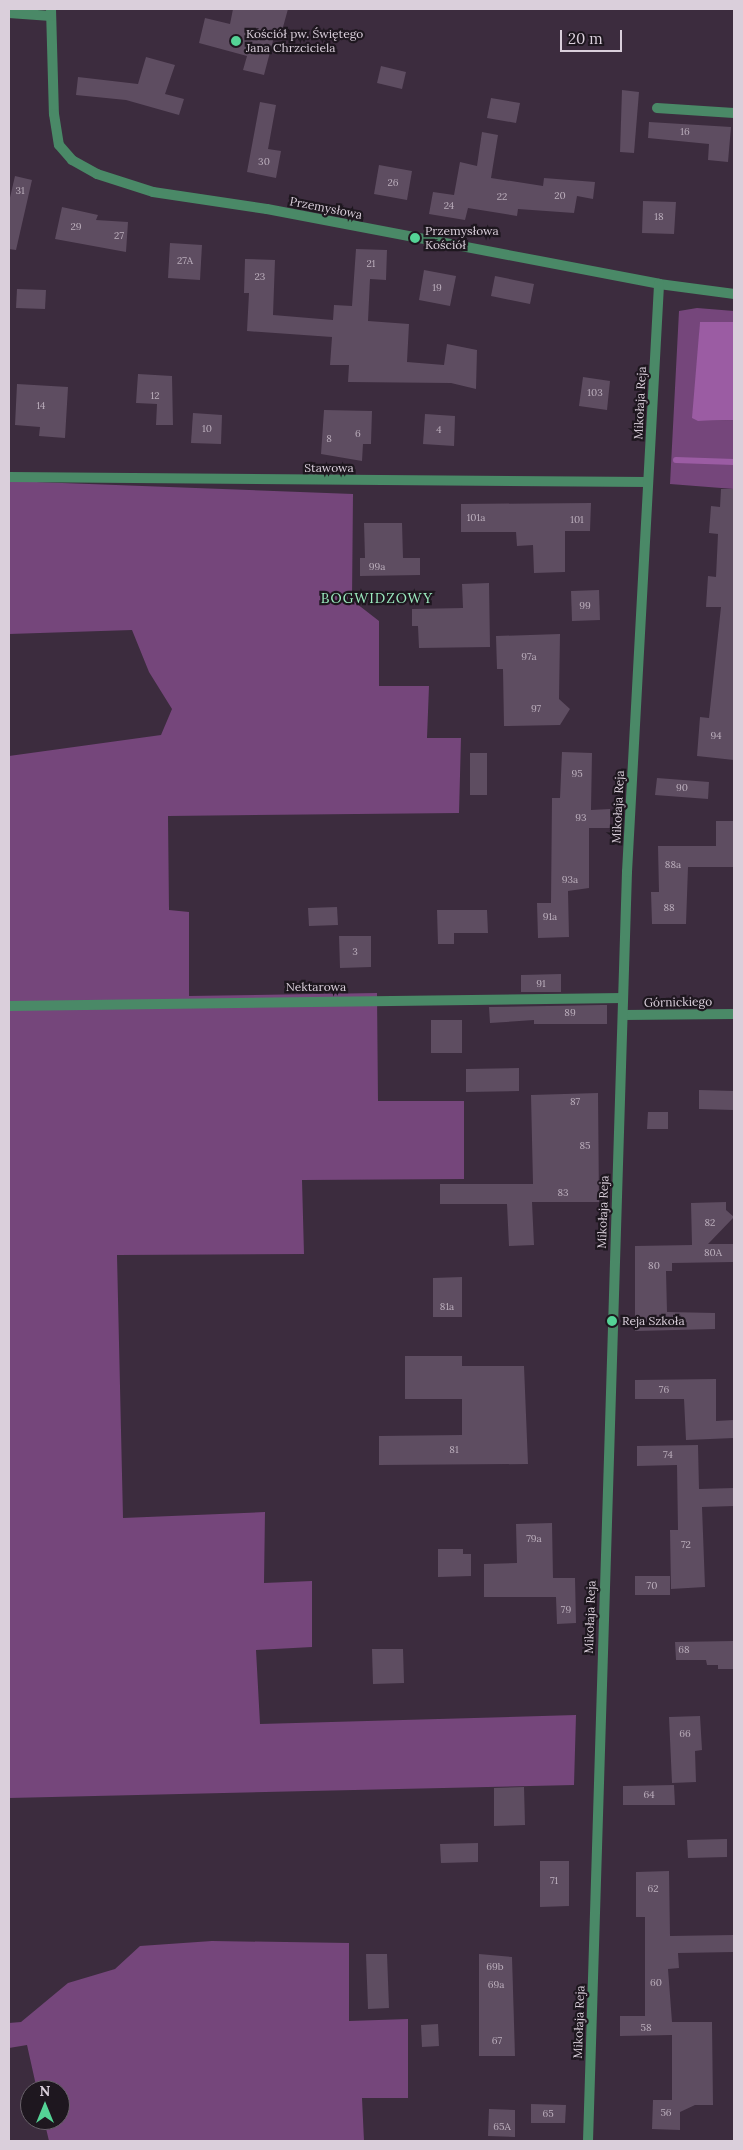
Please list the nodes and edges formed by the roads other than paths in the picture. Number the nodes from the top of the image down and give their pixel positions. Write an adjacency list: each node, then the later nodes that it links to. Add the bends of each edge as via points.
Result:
1 (51, 12): 2 (street); 5 (street, Przemysłowa, via 54,114 59,145 72,160 97,174 153,192 267,209)
2 (9, 13)
3 (657, 108): 4 (street)
4 (734, 113)
5 (659, 284): 6 (street, Przemysłowa); 8 (street, Mikołaja Reja)
6 (734, 294)
7 (9, 477): 8 (street, Stawowa)
8 (648, 482): 9 (street, Mikołaja Reja)
9 (623, 998): 10 (street, Nektarowa); 12 (street, Mikołaja Reja)
10 (9, 1006)
11 (734, 1014): 12 (street, Górnickiego)
12 (623, 1016): 13 (street, Mikołaja Reja)
13 (588, 2141)

